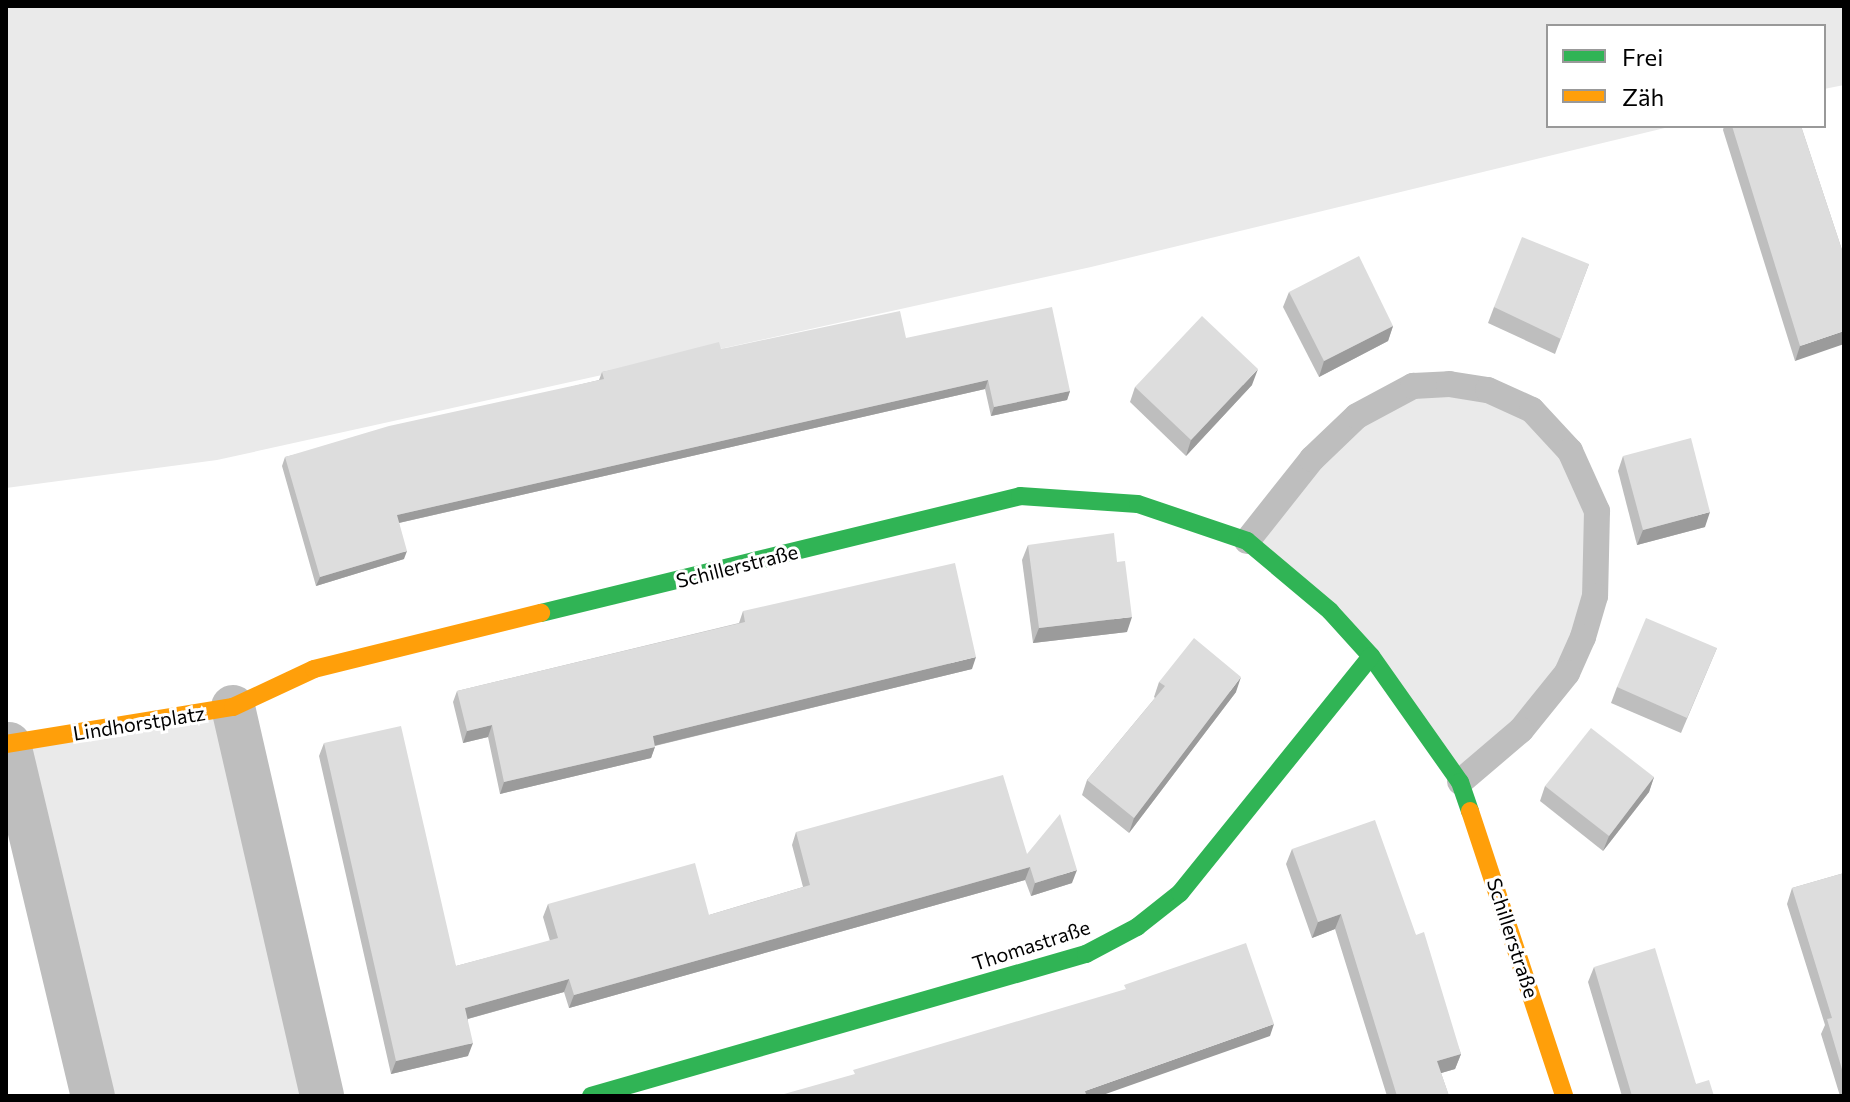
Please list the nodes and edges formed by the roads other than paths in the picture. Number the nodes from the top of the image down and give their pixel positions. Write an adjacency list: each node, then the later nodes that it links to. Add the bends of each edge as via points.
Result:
1 (1247, 541): 2 (street, Schillerstraße, via 1330,611); 3 (street, Schillerstraße, via 1138,504 1020,496 314,669); 5 (lane, via 1312,459 1357,416 1413,386 1488,390 1532,410 1570,451 1597,511 1595,596 1583,637 1567,673 1521,730)
2 (1371, 656): 5 (street, Schillerstraße); 8 (street, Thomastraße, via 1180,893 1137,927 1086,954)
3 (233, 707): 4 (street, Lindhorstplatz); 7 (street, Lindhorstplatz)
4 (8, 744): 6 (street, Lindhorstplatz)
5 (1460, 782): 9 (street, Schillerstraße)
6 (93, 1096)
7 (322, 1096)
8 (591, 1096)
9 (1564, 1096)

